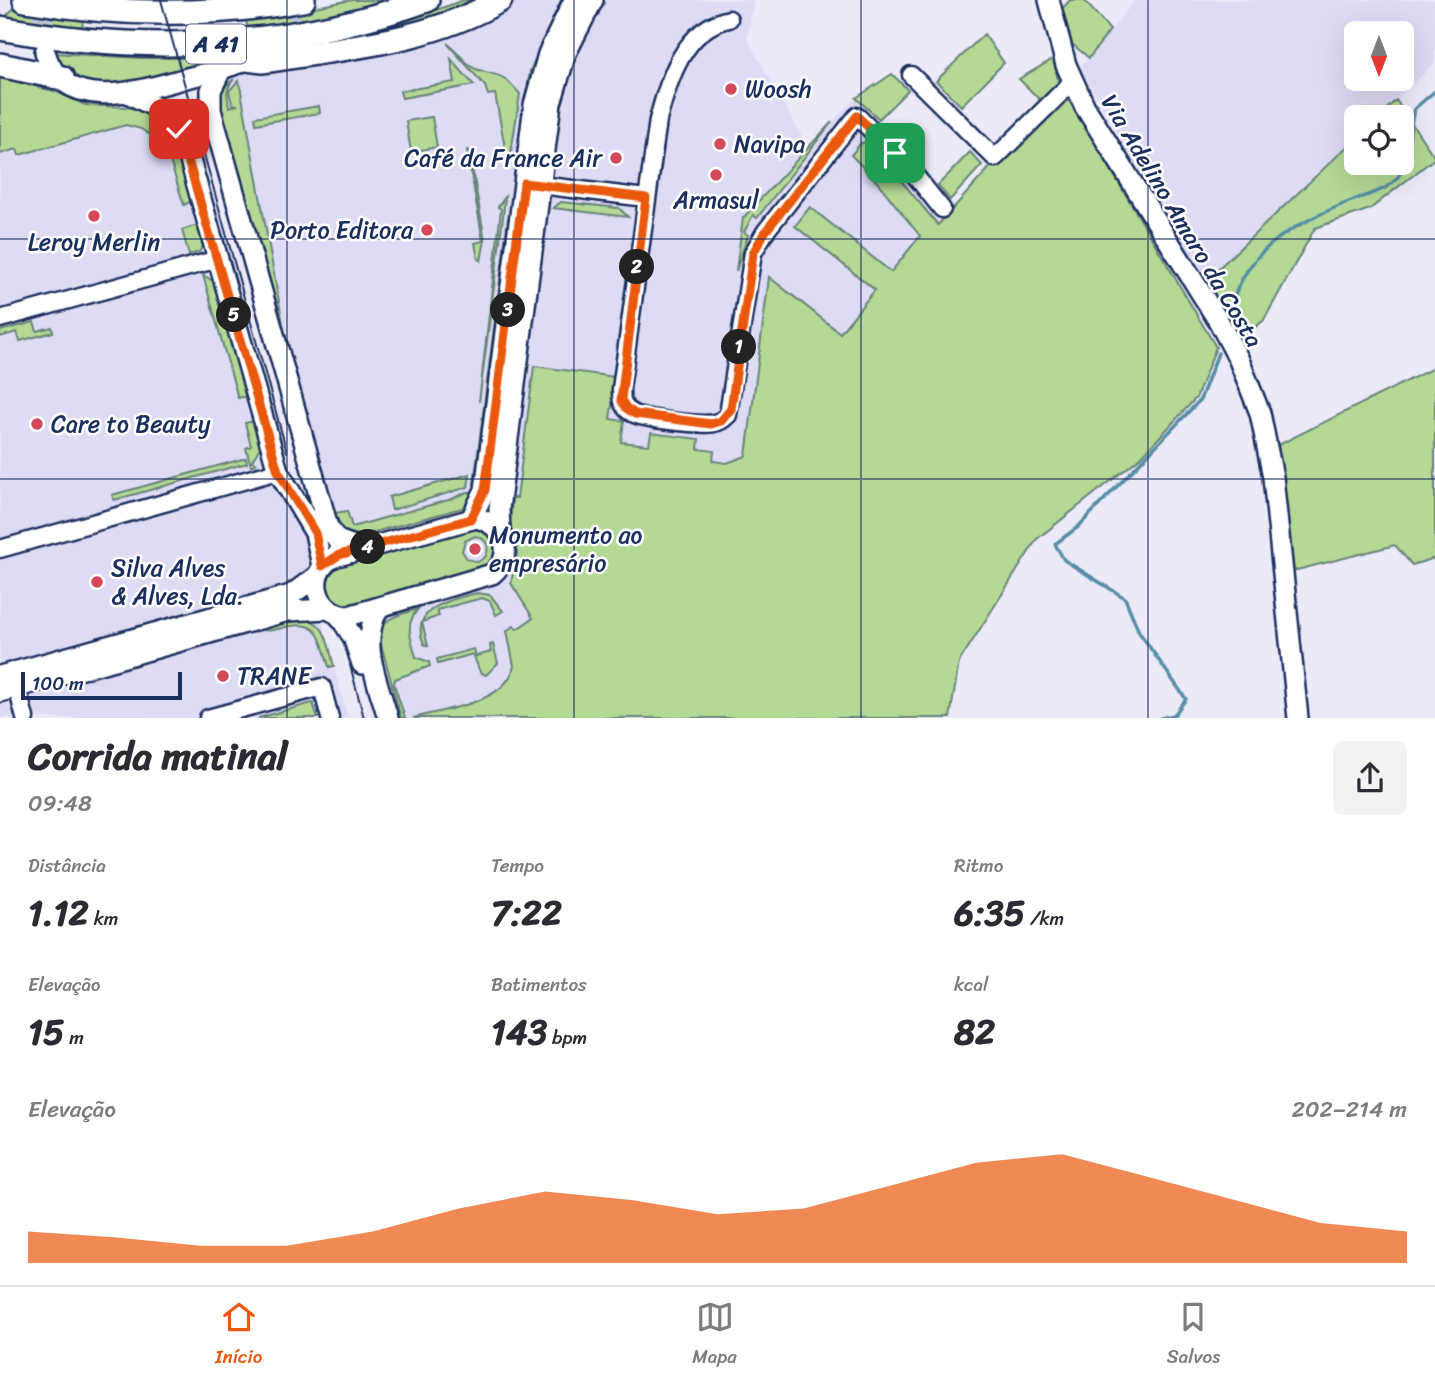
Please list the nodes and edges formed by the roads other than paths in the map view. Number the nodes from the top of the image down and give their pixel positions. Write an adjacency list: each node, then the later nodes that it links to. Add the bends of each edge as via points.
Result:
1 (25, 0): 2 (highway, A 41, via 147,13 237,10)
2 (303, 0)
3 (428, 0): 9 (highway, A 41, via 303,33 207,44 105,43)
4 (499, 0): 11 (highway, via 457,22 409,36 263,61)
5 (573, 0): 18 (main road, via 538,85)
6 (593, 0): 18 (main road, via 555,86)
7 (1054, 3): 16 (main road, Via Adelino Amaro da Costa)
8 (729, 19): 19 (street, via 706,27 677,65 654,133)
9 (0, 28)
10 (45, 52): 15 (main road)
11 (249, 58): 13 (main road)
12 (0, 65): 15 (highway)
13 (222, 68): 17 (main road); 27 (main road, via 211,90 211,110 328,527 337,540)
14 (911, 75): 16 (street, via 995,158)
15 (62, 78): 17 (main road, via 84,92)
16 (1072, 82): 38 (main road, Via Adelino Amaro da Costa, via 1219,322 1260,413 1273,477)
17 (128, 93): 21 (main road, via 165,112 179,129)
18 (532, 184): 19 (street); 24 (main road, via 484,496); 25 (main road)
19 (646, 198): 20 (street, via 621,400 635,414 708,424 721,421 731,409 749,268 756,246 857,116)
20 (942, 209)
21 (218, 259): 22 (street); 23 (main road)
22 (0, 319)
23 (278, 471): 26 (street); 28 (main road, via 315,533)
24 (471, 519): 25 (main road, via 484,520); 27 (main road)
25 (500, 531): 29 (main road, via 506,554 492,575)
26 (0, 548)
27 (361, 549): 28 (main road, via 334,557)
28 (320, 571): 30 (main road, via 317,592); 31 (main road, via 303,589 284,597)
29 (379, 608): 30 (main road, via 348,615); 37 (main road, via 369,625 368,642)
30 (333, 612): 32 (main road, via 288,611); 36 (main road, via 353,636)
31 (0, 676)
32 (8, 690): 33 (street)
33 (25, 718)
34 (208, 718): 35 (street, via 322,687)
35 (330, 718)
36 (377, 718)
37 (388, 718)
38 (1298, 718)

